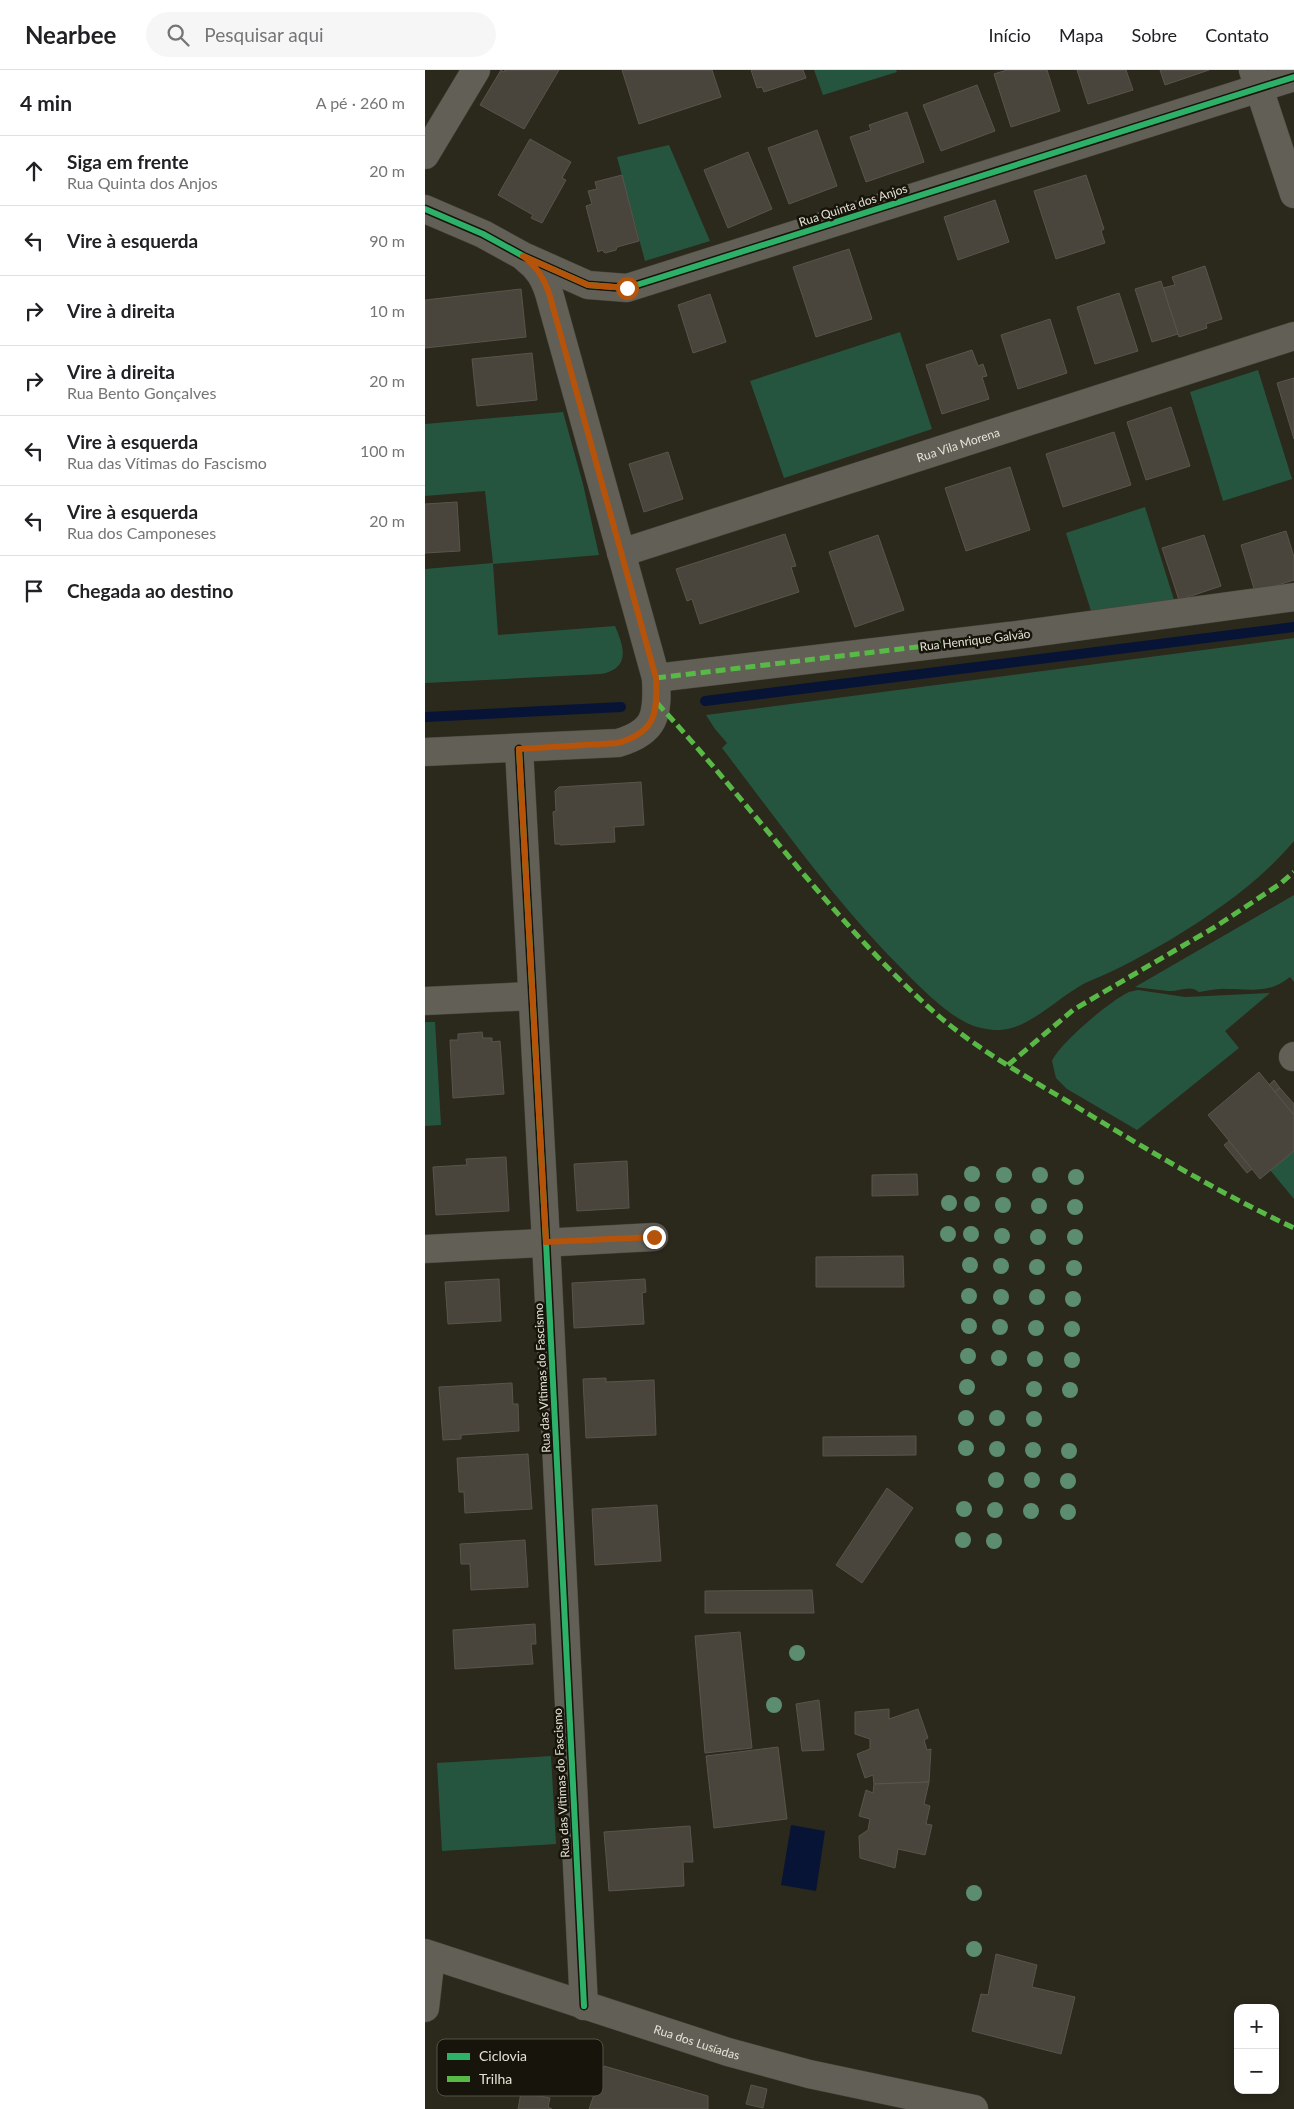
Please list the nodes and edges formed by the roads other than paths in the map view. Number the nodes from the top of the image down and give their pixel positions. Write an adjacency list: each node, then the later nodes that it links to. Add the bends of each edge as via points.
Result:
1 (476, 70): 4 (street)
2 (1294, 77): 3 (street, Rua Quinta dos Anjos)
3 (1256, 79): 5 (street); 7 (street, Rua Quinta dos Anjos, via 627,288 588,285)
4 (425, 155)
5 (1294, 194)
6 (425, 209): 7 (street, Rua Quinta dos Anjos, via 483,234)
7 (523, 256): 9 (street, via 536,266 549,293)
8 (1294, 336): 9 (street, Rua Vila Morena)
9 (621, 553): 11 (street)
10 (1294, 597): 11 (street, Rua Henrique Galvão, via 1009,636)
11 (656, 678): 12 (street, via 654,718 645,730 631,739 618,743)
12 (519, 749): 13 (street); 14 (street, Rua das Vítimas do Fascismo)
13 (425, 752)
14 (532, 996): 15 (street); 17 (street, Rua das Vítimas do Fascismo)
15 (425, 1001)
16 (654, 1237): 17 (street)
17 (546, 1242): 18 (street); 20 (street, Rua das Vítimas do Fascismo)
18 (425, 1249)
19 (428, 1954): 20 (street, Rua dos Lusíadas); 21 (street)
20 (584, 2006): 22 (street, Rua dos Lusíadas, via 728,2052)
21 (425, 2008)
22 (974, 2109)

